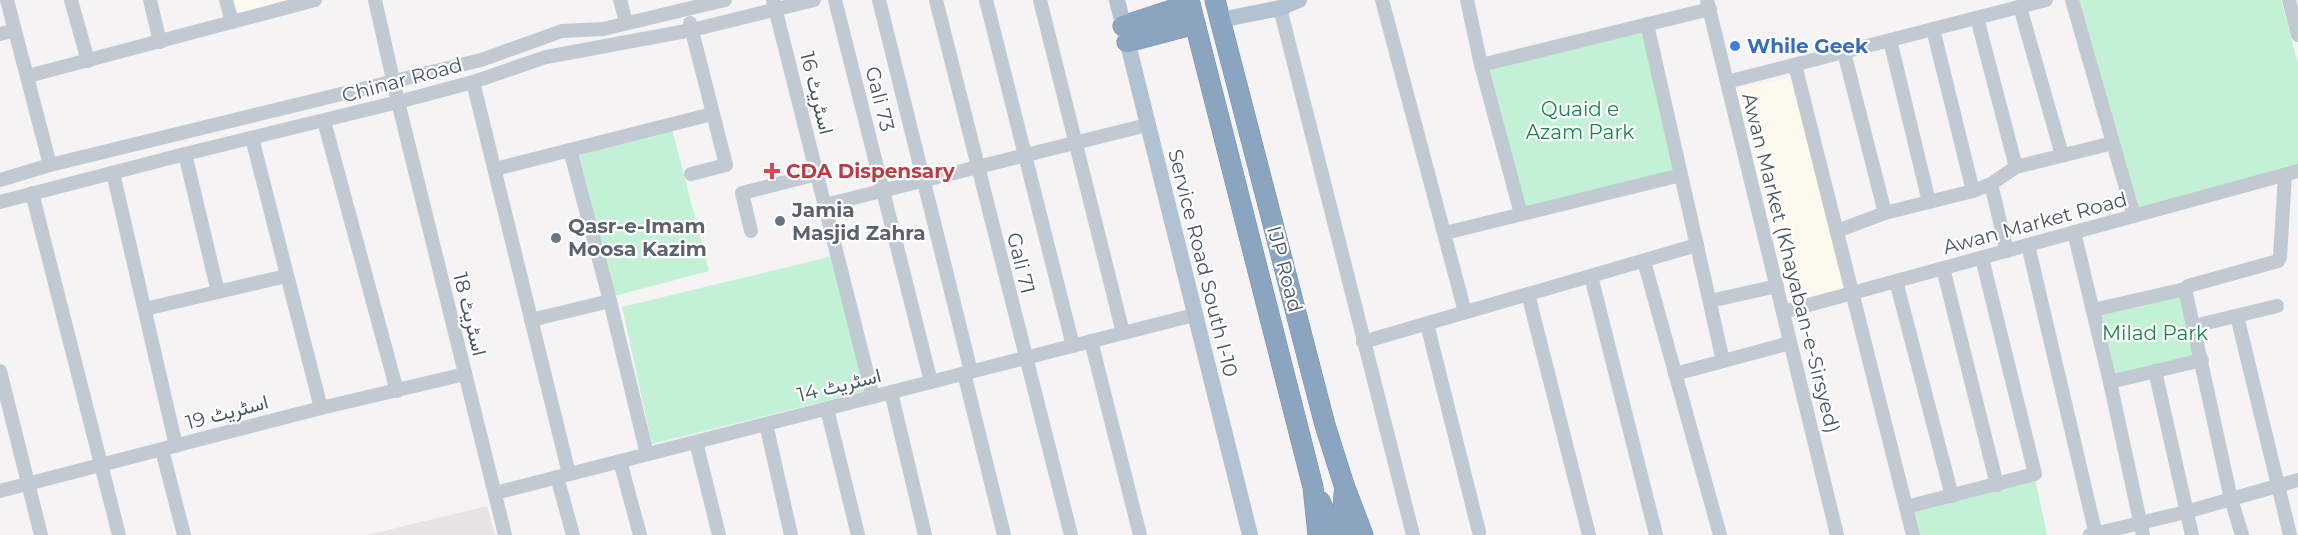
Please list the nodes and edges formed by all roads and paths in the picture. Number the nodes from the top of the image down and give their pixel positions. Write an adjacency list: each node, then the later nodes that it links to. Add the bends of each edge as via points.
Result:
1 (7, 0): 36 (street)
2 (71, 0): 44 (street)
3 (150, 0): 42 (street)
4 (226, 0): 31 (street)
5 (315, 0): 31 (street)
6 (375, 0): 48 (street, اسٹریٹ 18)
7 (620, 0): 32 (street)
8 (725, 0): 28 (street, Chinar Road)
9 (814, 0): 24 (street, Chinar Road)
10 (835, 0): 74 (street, Gali 73)
11 (879, 0): 72 (street)
12 (936, 0): 63 (street, Gali 71)
13 (986, 0): 60 (street)
14 (1040, 0): 56 (street)
15 (1117, 0): 39 (main road, Service Road South I-10)
16 (1215, 0): 30 (highway, IJP Road)
17 (1382, 0): 86 (street)
18 (1467, 0): 46 (street)
19 (2046, 0): 27 (street)
20 (2072, 0): 57 (street)
21 (2289, 0): 40 (street)
22 (1189, 2): 33 (highway, IJP Road); 39 (highway)
23 (1290, 3): 26 (main road); 115 (street)
24 (774, 4): 37 (street, Chinar Road); 69 (street, اسٹریٹ 16)
25 (1708, 4): 34 (street); 50 (street, Awan Market (Khayaban-e-Sirsyed))
26 (1261, 6): 30 (main road)
27 (2020, 7): 29 (street); 61 (street)
28 (686, 10): 32 (street, Chinar Road); 37 (street)
29 (1977, 18): 35 (street); 64 (street)
30 (1220, 20): 142 (highway, IJP Road)
31 (232, 22): 42 (street)
32 (626, 22): 48 (street, Chinar Road, via 603,29 562,31 481,60)
33 (1195, 24): 39 (highway); 145 (highway, IJP Road)
34 (1647, 24): 46 (street); 70 (street)
35 (1933, 29): 41 (street); 75 (street)
36 (15, 30): 38 (street); 47 (street)
37 (692, 30): 49 (street, Chinar Road, via 546,57); 52 (street)
38 (0, 34)
39 (1125, 34): 54 (main road, Service Road South I-10)
40 (2298, 35)
41 (1890, 40): 43 (street); 78 (street)
42 (160, 42): 44 (street)
43 (1844, 52): 45 (street); 80 (street)
44 (88, 61): 47 (street)
45 (1795, 64): 50 (street); 84 (street)
46 (1481, 65): 81 (street)
47 (28, 76): 62 (street)
48 (394, 82): 51 (street, اسٹریٹ 18); 62 (street, Chinar Road)
49 (473, 82): 51 (street, Chinar Road); 65 (street)
50 (1727, 82): 96 (street, Awan Market (Khayaban-e-Sirsyed))
51 (398, 102): 53 (street, Chinar Road); 124 (street, اسٹریٹ 18)
52 (712, 114): 58 (street); 68 (street, via 726,165)
53 (324, 121): 55 (street, Chinar Road); 128 (street)
54 (1147, 125): 56 (street); 108 (main road, Service Road South I-10)
55 (252, 138): 59 (street, Chinar Road); 93 (street)
56 (1075, 142): 60 (street); 113 (street)
57 (2113, 143): 61 (street); 82 (street)
58 (570, 150): 65 (street); 101 (street)
59 (185, 154): 66 (street, Chinar Road); 98 (street)
60 (1025, 154): 63 (street); 117 (street)
61 (2062, 154): 64 (street)
62 (50, 165): 71 (street, Chinar Road)
63 (977, 166): 72 (street); 118 (street, Gali 71)
64 (2016, 167): 73 (street)
65 (495, 169): 110 (street)
66 (114, 173): 76 (street, Chinar Road); 104 (street)
67 (2292, 173): 82 (street, Awan Market Road); 97 (street, via 2278,261)
68 (691, 174)
69 (817, 174): 79 (street, اسٹریٹ 16); 83 (street, via 742,193)
70 (1681, 174): 81 (street); 87 (street)
71 (0, 180)
72 (924, 180): 74 (street); 123 (street)
73 (1991, 184): 75 (street); 89 (street)
74 (883, 190): 79 (street); 126 (street, Gali 73)
75 (1973, 191): 78 (street)
76 (32, 194): 77 (street, Chinar Road); 138 (street)
77 (0, 202)
78 (1929, 202): 80 (street)
79 (825, 205): 130 (street, اسٹریٹ 16)
80 (1885, 213): 84 (street)
81 (1521, 214): 86 (street)
82 (2134, 216): 85 (street, Awan Market Road)
83 (752, 231)
84 (1837, 231): 99 (street)
85 (2074, 232): 88 (street, Awan Market Road); 105 (street)
86 (1445, 233): 106 (street)
87 (1697, 245): 91 (street); 102 (street)
88 (2028, 245): 89 (street, Awan Market Road); 154 (street)
89 (2007, 251): 90 (street, Awan Market Road)
90 (1982, 258): 92 (street, Awan Market Road); 143 (street, via 2035,474)
91 (1644, 261): 94 (street); 125 (street)
92 (1943, 268): 95 (street, Awan Market Road); 143 (street)
93 (286, 276): 98 (street); 131 (street)
94 (1591, 276): 100 (street); 175 (street)
95 (1896, 281): 99 (street, Awan Market Road); 148 (street)
96 (1777, 286): 102 (street); 107 (street, Awan Market (Khayaban-e-Sirsyed))
97 (2185, 289): 105 (street); 112 (street)
98 (218, 292): 104 (street)
99 (1853, 293): 107 (street, Awan Market Road); 150 (street)
100 (1528, 294): 106 (street); 174 (street)
101 (610, 301): 110 (street); 136 (street)
102 (1710, 301): 120 (street)
103 (2277, 306): 109 (street)
104 (145, 309): 135 (street)
105 (2093, 310): 127 (street)
106 (1465, 312): 111 (street)
107 (1783, 312): 116 (street, Awan Market (Khayaban-e-Sirsyed))
108 (1194, 315): 113 (street, اسٹریٹ 14); 168 (main road, Service Road South I-10)
109 (2238, 316): 112 (street); 144 (street)
110 (531, 320): 139 (street)
111 (1426, 324): 115 (street); 153 (street)
112 (2194, 326): 119 (street)
113 (1123, 333): 114 (street, اسٹریٹ 14)
114 (1091, 341): 117 (street, اسٹریٹ 14); 167 (street)
115 (1363, 342): 173 (street)
116 (1790, 343): 120 (street); 177 (street, Awan Market (Khayaban-e-Sirsyed))
117 (1073, 346): 118 (street, اسٹریٹ 14)
118 (1025, 358): 123 (street, اسٹریٹ 14); 166 (street, Gali 71)
119 (2202, 360): 122 (street); 149 (street)
120 (1723, 361): 125 (street)
121 (0, 371): 141 (street)
122 (2154, 371): 127 (street); 151 (street)
123 (968, 373): 126 (street, اسٹریٹ 14); 165 (street)
124 (465, 374): 128 (street, اسٹریٹ 19); 147 (street, اسٹریٹ 18)
125 (1675, 374): 176 (street)
126 (931, 382): 129 (street, اسٹریٹ 14)
127 (2110, 382): 152 (street)
128 (396, 391): 131 (street, اسٹریٹ 19)
129 (891, 392): 130 (street, اسٹریٹ 14); 164 (street)
130 (873, 397): 132 (street, اسٹریٹ 14)
131 (321, 408): 135 (street, اسٹریٹ 19)
132 (826, 408): 133 (street, اسٹریٹ 14); 163 (street)
133 (766, 424): 134 (street, اسٹریٹ 14); 162 (street)
134 (696, 442): 136 (street, اسٹریٹ 14); 161 (street)
135 (169, 448): 138 (street, اسٹریٹ 19); 157 (street)
136 (647, 454): 137 (street, اسٹریٹ 14)
137 (620, 461): 139 (street, اسٹریٹ 14); 160 (street)
138 (102, 465): 141 (street, اسٹریٹ 19); 156 (street)
139 (563, 475): 147 (street, اسٹریٹ 14); 159 (street)
140 (2298, 480): 144 (street)
141 (29, 484): 146 (street, اسٹریٹ 19); 155 (street)
142 (1344, 485): 171 (highway, via 1342,518); 172 (highway, IJP Road)
143 (1997, 485): 148 (street)
144 (2277, 486): 149 (street); 181 (street)
145 (1313, 488): 169 (highway, IJP Road); 170 (highway)
146 (0, 491)
147 (495, 493): 158 (street, اسٹریٹ 18)
148 (1952, 496): 150 (street)
149 (2231, 499): 151 (street); 180 (street)
150 (1906, 507): 178 (street)
151 (2186, 512): 152 (street); 179 (street)
152 (2141, 529): 154 (street)
153 (1479, 532)
154 (2094, 534)
155 (41, 535)
156 (119, 535)
157 (184, 535)
158 (505, 535)
159 (573, 535)
160 (640, 535)
161 (719, 535)
162 (791, 535)
163 (858, 535)
164 (925, 535)
165 (1004, 535)
166 (1071, 535)
167 (1140, 535)
168 (1250, 535)
169 (1318, 535)
170 (1333, 535)
171 (1347, 535)
172 (1364, 535)
173 (1413, 535)
174 (1589, 535)
175 (1656, 535)
176 (1720, 535)
177 (1836, 535)
178 (1913, 535)
179 (2192, 535)
180 (2242, 535)
181 (2290, 535)

